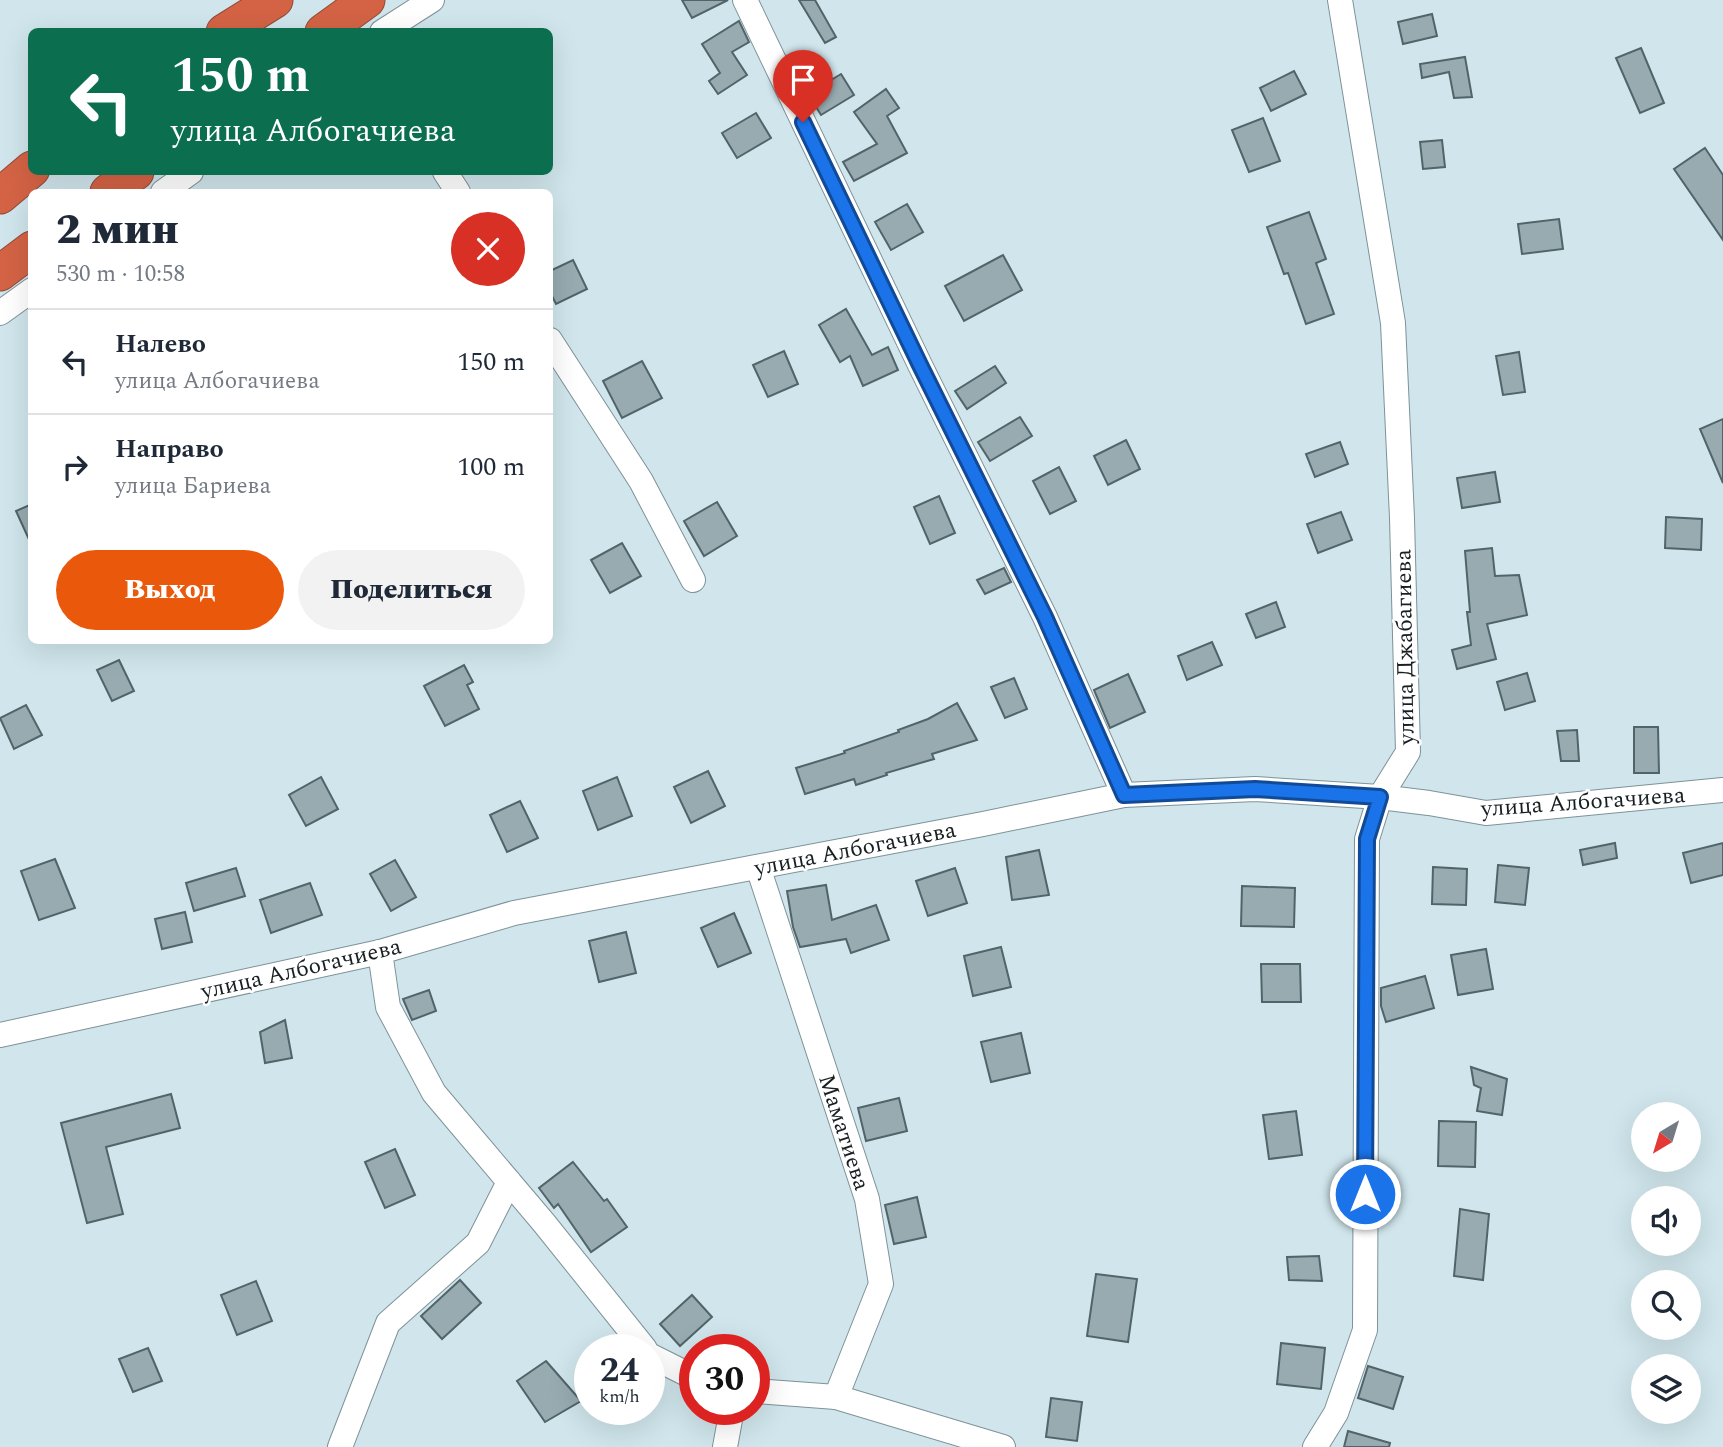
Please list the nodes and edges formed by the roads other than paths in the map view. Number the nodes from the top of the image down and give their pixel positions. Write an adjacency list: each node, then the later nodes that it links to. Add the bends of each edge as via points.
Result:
1 (275, 0): 6 (highway)
2 (367, 0): 7 (highway)
3 (432, 0): 8 (street)
4 (745, 0): 22 (street, via 1045,617)
5 (1340, 0): 23 (street, улица Джабагиева, via 1393,323 1408,752)
6 (230, 28)
7 (328, 28)
8 (388, 28)
9 (28, 172): 14 (highway)
10 (132, 175): 12 (highway)
11 (187, 175): 13 (street)
12 (112, 189)
13 (167, 189)
14 (0, 195)
15 (28, 253): 16 (highway)
16 (0, 273)
17 (28, 293): 18 (street)
18 (0, 313)
19 (553, 345): 20 (street, via 640,481)
20 (694, 580)
21 (1723, 790): 23 (street, улица Албогачиева, via 1486,813)
22 (1124, 795): 23 (street, улица Албогачиева, via 1255,789); 24 (street, улица Албогачиева)
23 (1380, 797): 35 (street, улица Джабагиева, via 1367,839 1365,1330 1336,1413)
24 (758, 867): 25 (street, улица Албогачиева, via 514,914); 30 (street, Маматиева, via 867,1199 881,1284)
25 (380, 952): 26 (street, улица Албогачиева); 27 (street, via 388,1007 434,1093)
26 (0, 1035)
27 (509, 1182): 28 (street); 32 (street, via 478,1243 388,1323)
28 (633, 1334)
29 (770, 1392): 30 (street)
30 (836, 1397): 34 (street)
31 (729, 1425): 33 (street)
32 (340, 1447)
33 (725, 1447)
34 (1003, 1447)
35 (1315, 1447)

